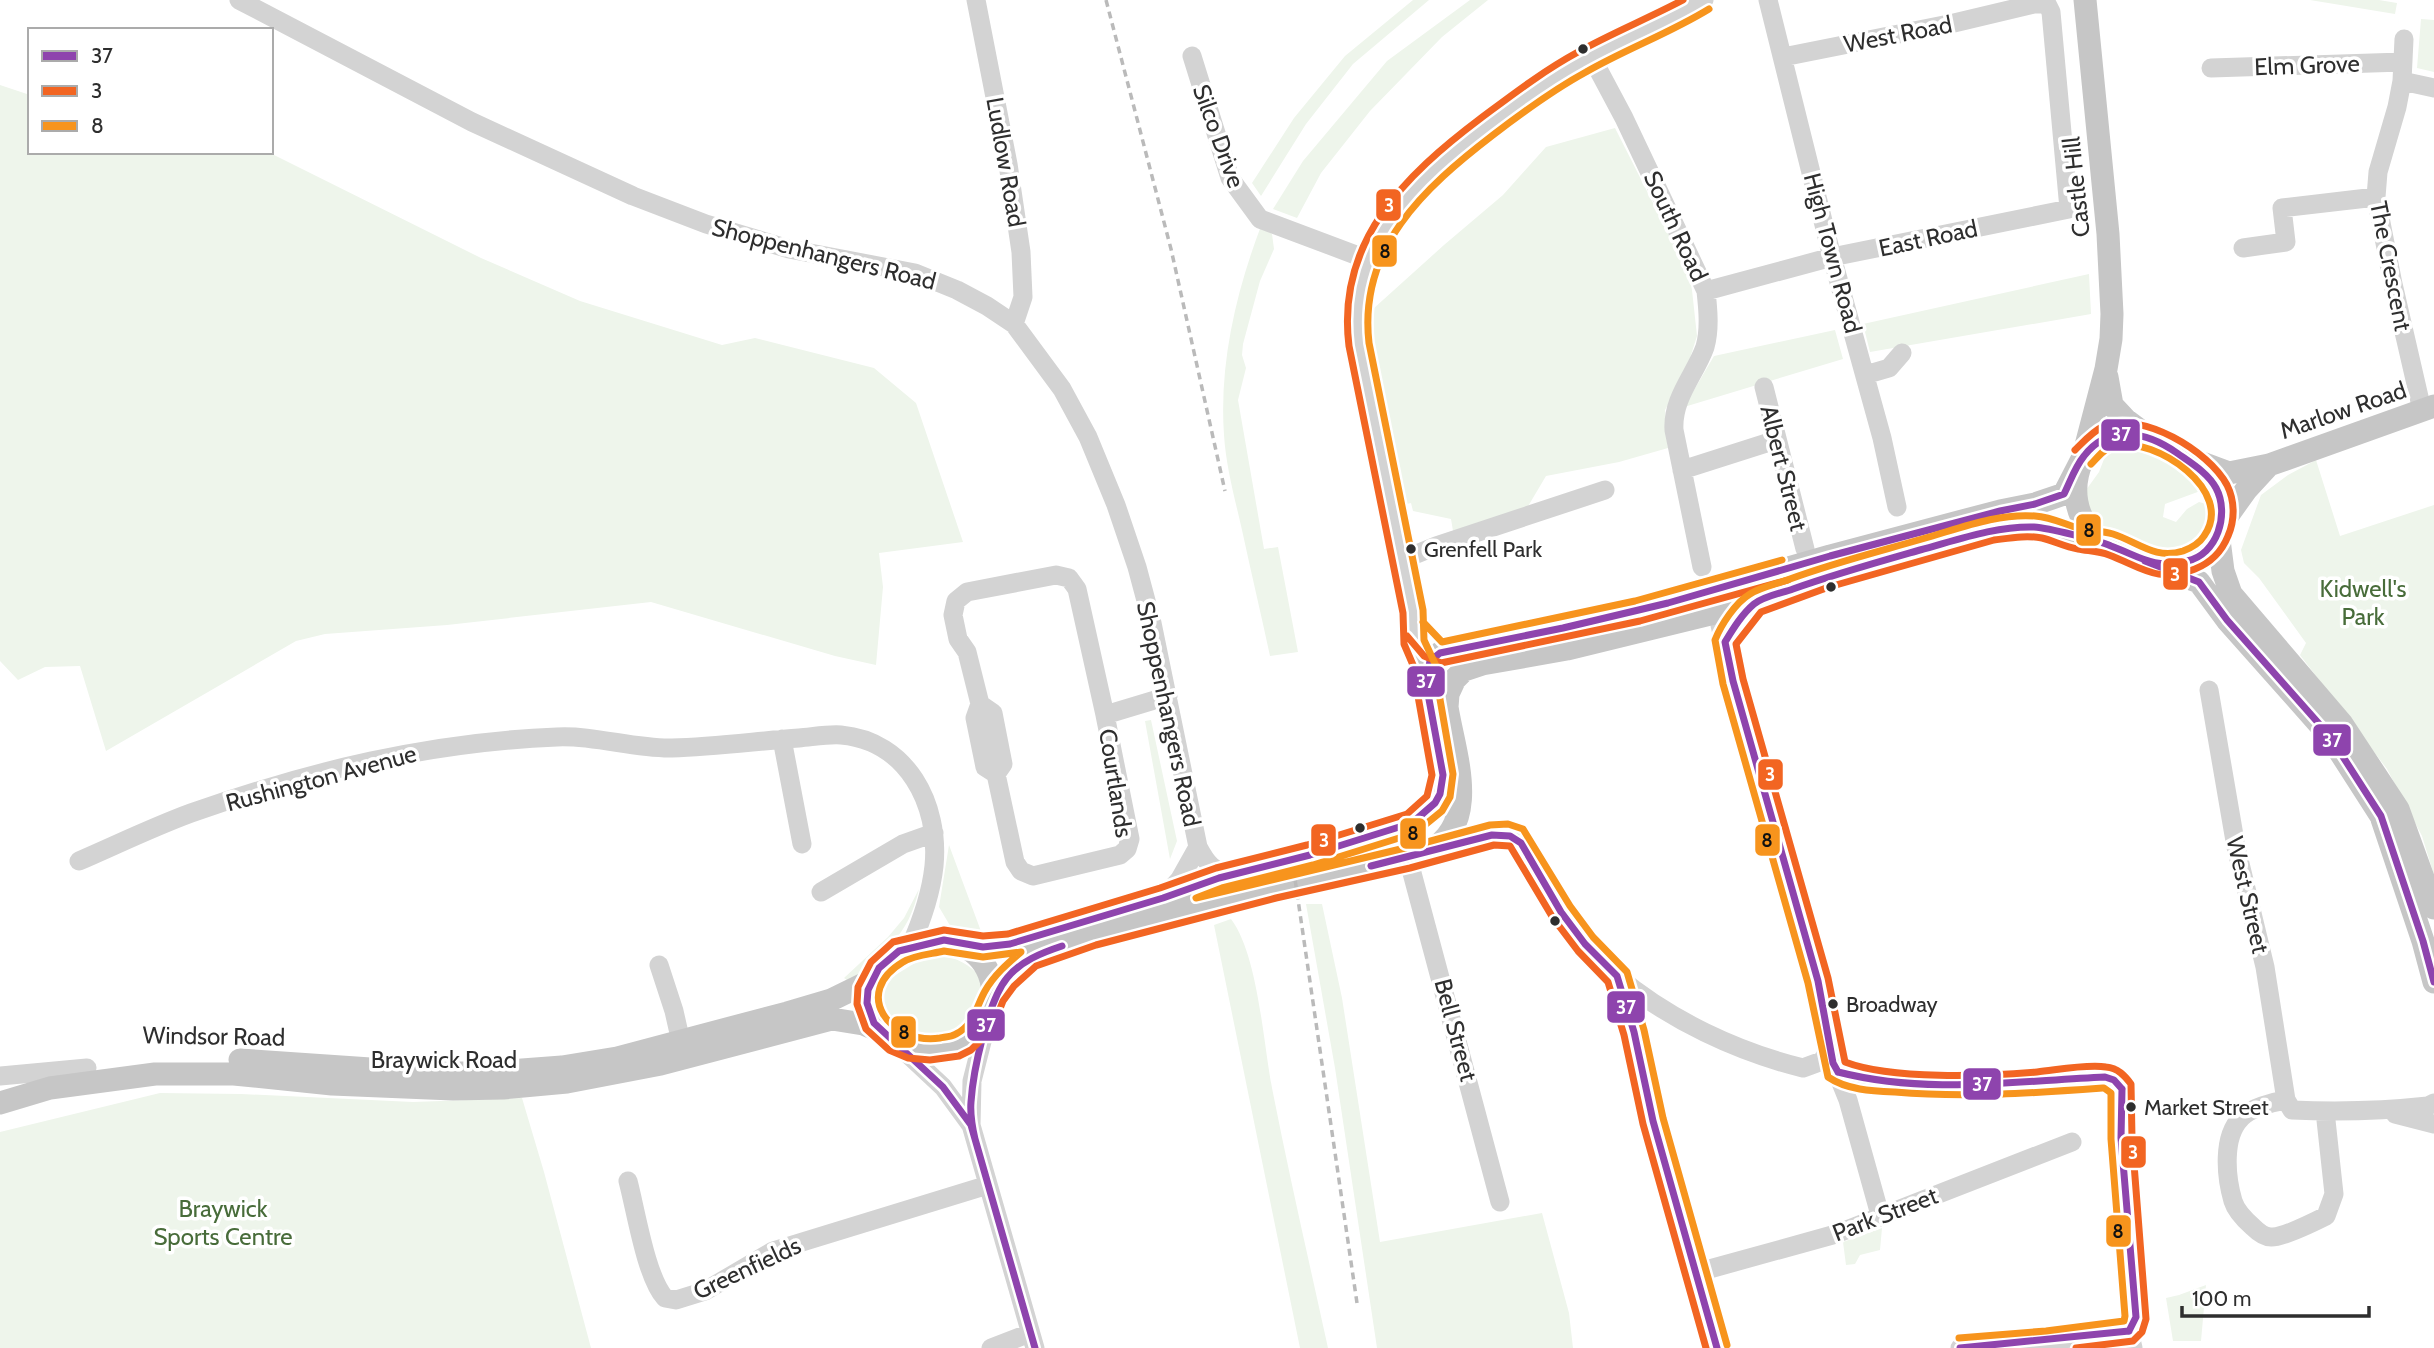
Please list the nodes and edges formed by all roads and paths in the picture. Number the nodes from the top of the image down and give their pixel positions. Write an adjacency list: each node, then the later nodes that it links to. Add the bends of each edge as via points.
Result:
1 (239, 0): 19 (street, Shoppenhangers Road, via 472,122 633,196 789,249 915,272 957,289)
2 (976, 0): 19 (street, Ludlow Road, via 1021,252 1023,297)
3 (1704, 0): 8 (street)
4 (1768, 0): 9 (street, High Town Road)
5 (2085, 0): 21 (main road, Castle Hill, via 2109,251 2111,339)
6 (2404, 39): 11 (street, The Crescent)
7 (1192, 56): 17 (street, Silco Drive, via 1230,178 1259,219)
8 (1591, 56): 17 (street, via 1532,92 1457,148 1394,212); 18 (street, South Road)
9 (1783, 57): 14 (street, West Road, via 2046,4 2051,12); 16 (street, High Town Road)
10 (2211, 68): 11 (street, Elm Grove)
11 (2402, 72): 12 (street); 13 (street, The Crescent)
12 (2434, 88)
13 (2376, 197): 15 (street, via 2282,208 2286,242); 24 (street, The Crescent, via 2393,284)
14 (2069, 209): 16 (street, East Road)
15 (2242, 248)
16 (1832, 257): 18 (street, East Road); 22 (street, High Town Road)
17 (1369, 260): 36 (street, via 1358,305 1360,336)
18 (1706, 291): 30 (street, South Road, via 1705,345 1673,415)
19 (1014, 324): 45 (street, Shoppenhangers Road, via 1062,389 1088,436 1137,567)
20 (1902, 353): 22 (street, via 1889,368)
21 (2106, 369): 25 (main road, via 2112,405); 28 (main road)
22 (1865, 375): 32 (street, High Town Road)
23 (1764, 387): 26 (street, Albert Street)
24 (2428, 408): 29 (main road, Marlow Road)
25 (2151, 439): 27 (main road); 28 (main road, via 2126,433 2110,435)
26 (1776, 440): 30 (street); 35 (street, Albert Street)
27 (2181, 455): 29 (main road, Marlow Road, via 2229,473); 33 (main road, via 2216,487 2222,503)
28 (2082, 459): 34 (main road, via 2075,488 2078,509 2087,527); 39 (main road, via 2064,494 2051,499)
29 (2269, 465): 33 (main road, Marlow Road)
30 (1682, 470): 38 (street, South Road)
31 (1605, 490): 36 (street)
32 (1897, 507)
33 (2220, 529): 37 (main road, via 2201,556); 59 (main road, via 2223,571 2231,594 2342,724 2398,809)
34 (2110, 545): 37 (main road); 41 (main road, via 2036,527 1992,530 1826,577 1755,603)
35 (1805, 549)
36 (1402, 561): 42 (street, via 1414,643)
37 (2148, 563): 65 (main road, via 2199,582 2329,735 2381,816)
38 (1702, 567)
39 (1738, 584): 40 (main road); 41 (street)
40 (1680, 600): 41 (street, via 1691,602); 42 (main road)
41 (1719, 623): 43 (main road, via 1482,664); 69 (street, via 1818,981)
42 (1433, 661): 43 (street); 53 (main road, via 1426,683 1443,775 1435,803 1412,823)
43 (1455, 679): 51 (main road, via 1447,707 1463,789 1448,835)
44 (2209, 690): 75 (street, West Street, via 2236,847 2265,967)
45 (1168, 696): 46 (street, Courtlands); 50 (street, Shoppenhangers Road)
46 (1105, 715): 46 (street, Courtlands, via 1077,589 1069,578 1056,575 967,592 956,601 953,615 958,639 967,652 980,704 993,713 1003,764 996,774 1020,872 1033,876 1120,856 1127,849 1130,839)
47 (782, 739): 48 (street, Rushington Avenue, via 841,735 880,744 905,765 924,796); 49 (street); 52 (street, Rushington Avenue, via 670,748 560,736 470,743 383,757 264,788 188,814)
48 (934, 834): 55 (street, via 903,844); 58 (street, Rushington Avenue)
49 (802, 844)
50 (1196, 852): 53 (street, Shoppenhangers Road, via 1219,873); 54 (street, Shoppenhangers Road, via 1196,878); 56 (street, Shoppenhangers Road)
51 (1419, 855): 57 (main road); 63 (street, via 1492,835 1517,837 1561,912); 85 (street, Bell Street)
52 (79, 861)
53 (1233, 875): 54 (main road)
54 (1202, 884): 56 (main road); 57 (street, via 1215,895)
55 (829, 892)
56 (1163, 898): 60 (main road, via 1010,944 995,947)
57 (1231, 898): 66 (main road, via 1093,935 1031,957 1006,979)
58 (927, 905): 60 (street); 61 (street, Rushington Avenue)
59 (2434, 908)
60 (954, 942): 61 (main road); 66 (main road, via 978,957 985,968)
61 (910, 947): 64 (main road, via 891,957)
62 (659, 965): 68 (street)
63 (1617, 976): 69 (street, via 1674,1016 1787,1065 1803,1069 1814,1065); 87 (street)
64 (874, 979): 67 (main road, via 867,1003 874,1023); 68 (main road, Braywick Road, via 831,1000)
65 (2434, 982)
66 (991, 1005): 67 (main road, via 979,1028 956,1046 911,1048); 81 (street, via 972,1081)
67 (888, 1037): 76 (main road, Braywick Road, via 863,1024 832,1019 661,1064 566,1082 503,1088 155,1074 50,1088); 81 (street, via 943,1087)
68 (681, 1042): 72 (main road, Braywick Road, via 562,1067)
69 (1830, 1048): 71 (street)
70 (87, 1068): 72 (main road, Windsor Road, via 225,1059); 73 (street); 74 (main road, Windsor Road)
71 (1838, 1072): 86 (street); 89 (street, via 1860,1079 1934,1085 2114,1080 2122,1089 2121,1138 2136,1317)
72 (429, 1073)
73 (0, 1076)
74 (0, 1090)
75 (2286, 1100): 78 (street, via 2292,1110); 78 (street, via 2241,1118 2229,1140 2234,1204 2245,1220 2273,1238 2326,1216 2334,1194)
76 (0, 1103)
77 (2434, 1103): 79 (street)
78 (2325, 1111): 79 (street)
79 (2380, 1111): 80 (street)
80 (2434, 1124)
81 (971, 1125): 84 (street)
82 (2072, 1142): 86 (street, Park Street)
83 (628, 1181): 84 (street, Greenfields, via 650,1269 659,1291 676,1300 705,1291 774,1251)
84 (988, 1185): 88 (street)
85 (1500, 1202)
86 (1880, 1215): 87 (street, Park Street, via 1836,1234)
87 (1695, 1273): 91 (street)
88 (1032, 1340): 90 (street)
89 (2131, 1340): 92 (street)
90 (991, 1348)
91 (1717, 1348)
92 (1960, 1348)

